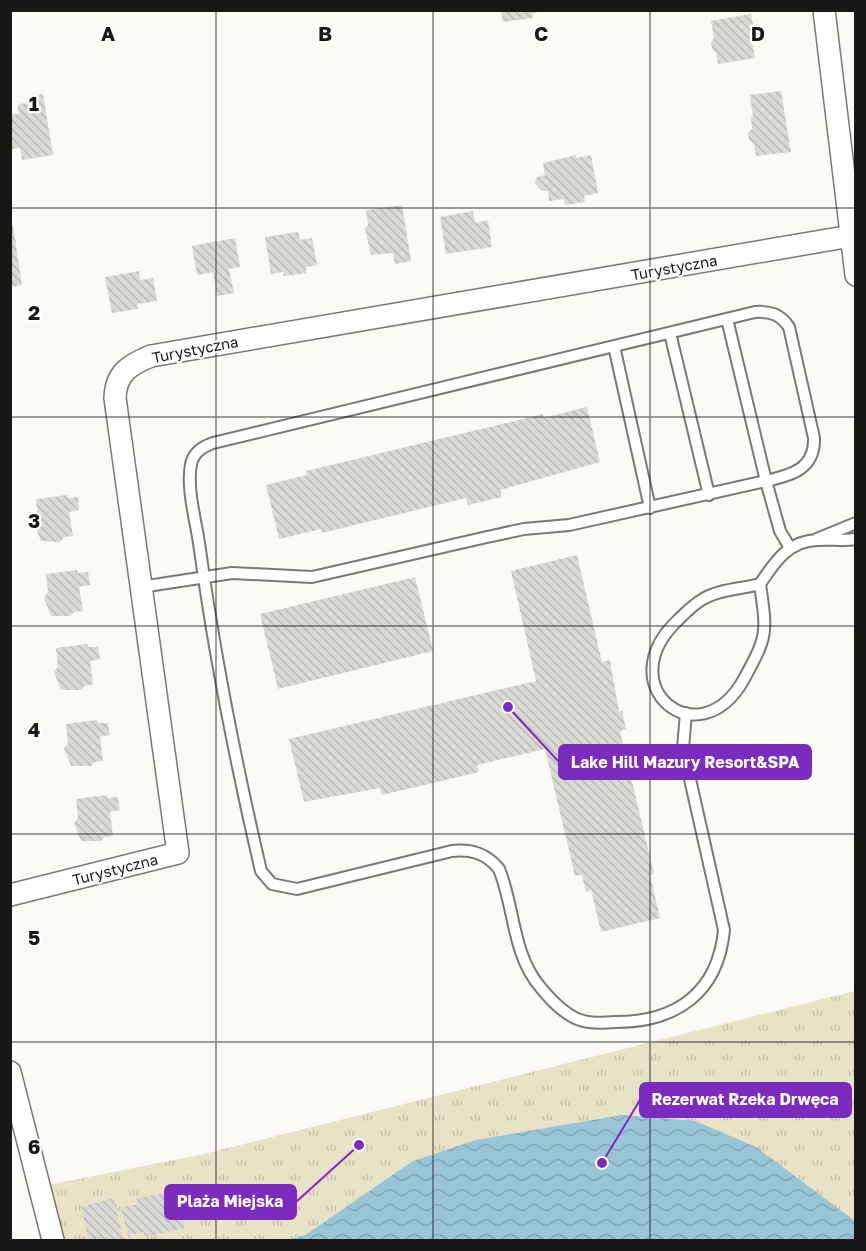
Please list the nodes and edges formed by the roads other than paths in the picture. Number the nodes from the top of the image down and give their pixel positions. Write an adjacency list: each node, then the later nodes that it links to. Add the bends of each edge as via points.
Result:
1 (824, 10): 2 (street)
2 (851, 236): 3 (street); 16 (street, Turystyczna, via 151,356 134,363 118,377 115,398)
3 (855, 275)
4 (727, 319): 5 (lane); 7 (lane); 7 (lane, via 765,311 783,319 789,327 815,450 805,467 796,473)
5 (670, 333): 6 (lane); 8 (lane)
6 (614, 346): 9 (lane); 14 (lane, via 205,446 194,456 190,474)
7 (766, 481): 8 (lane); 13 (lane, via 780,531)
8 (709, 495): 9 (lane)
9 (650, 508): 14 (lane, via 569,525 515,531 312,577 246,572)
10 (855, 523): 11 (lane)
11 (817, 539): 12 (lane); 13 (lane)
12 (855, 539)
13 (790, 548): 15 (lane)
14 (204, 579): 16 (lane); 17 (lane, via 237,768 266,879 280,888 297,889 452,851 473,851 485,856 499,869 503,879 523,958 531,974 564,1011 587,1022 642,1021 670,1013 704,987 719,960 723,916 683,748)
15 (760, 584): 17 (lane, via 766,621 764,637 742,682 730,700 716,711 708,715); 17 (lane, via 702,599 658,644 651,667 653,682 666,702)
16 (141, 587): 18 (street, Turystyczna, via 178,853)
17 (686, 713)
18 (10, 895)
19 (10, 1072): 20 (street)
20 (53, 1240)

